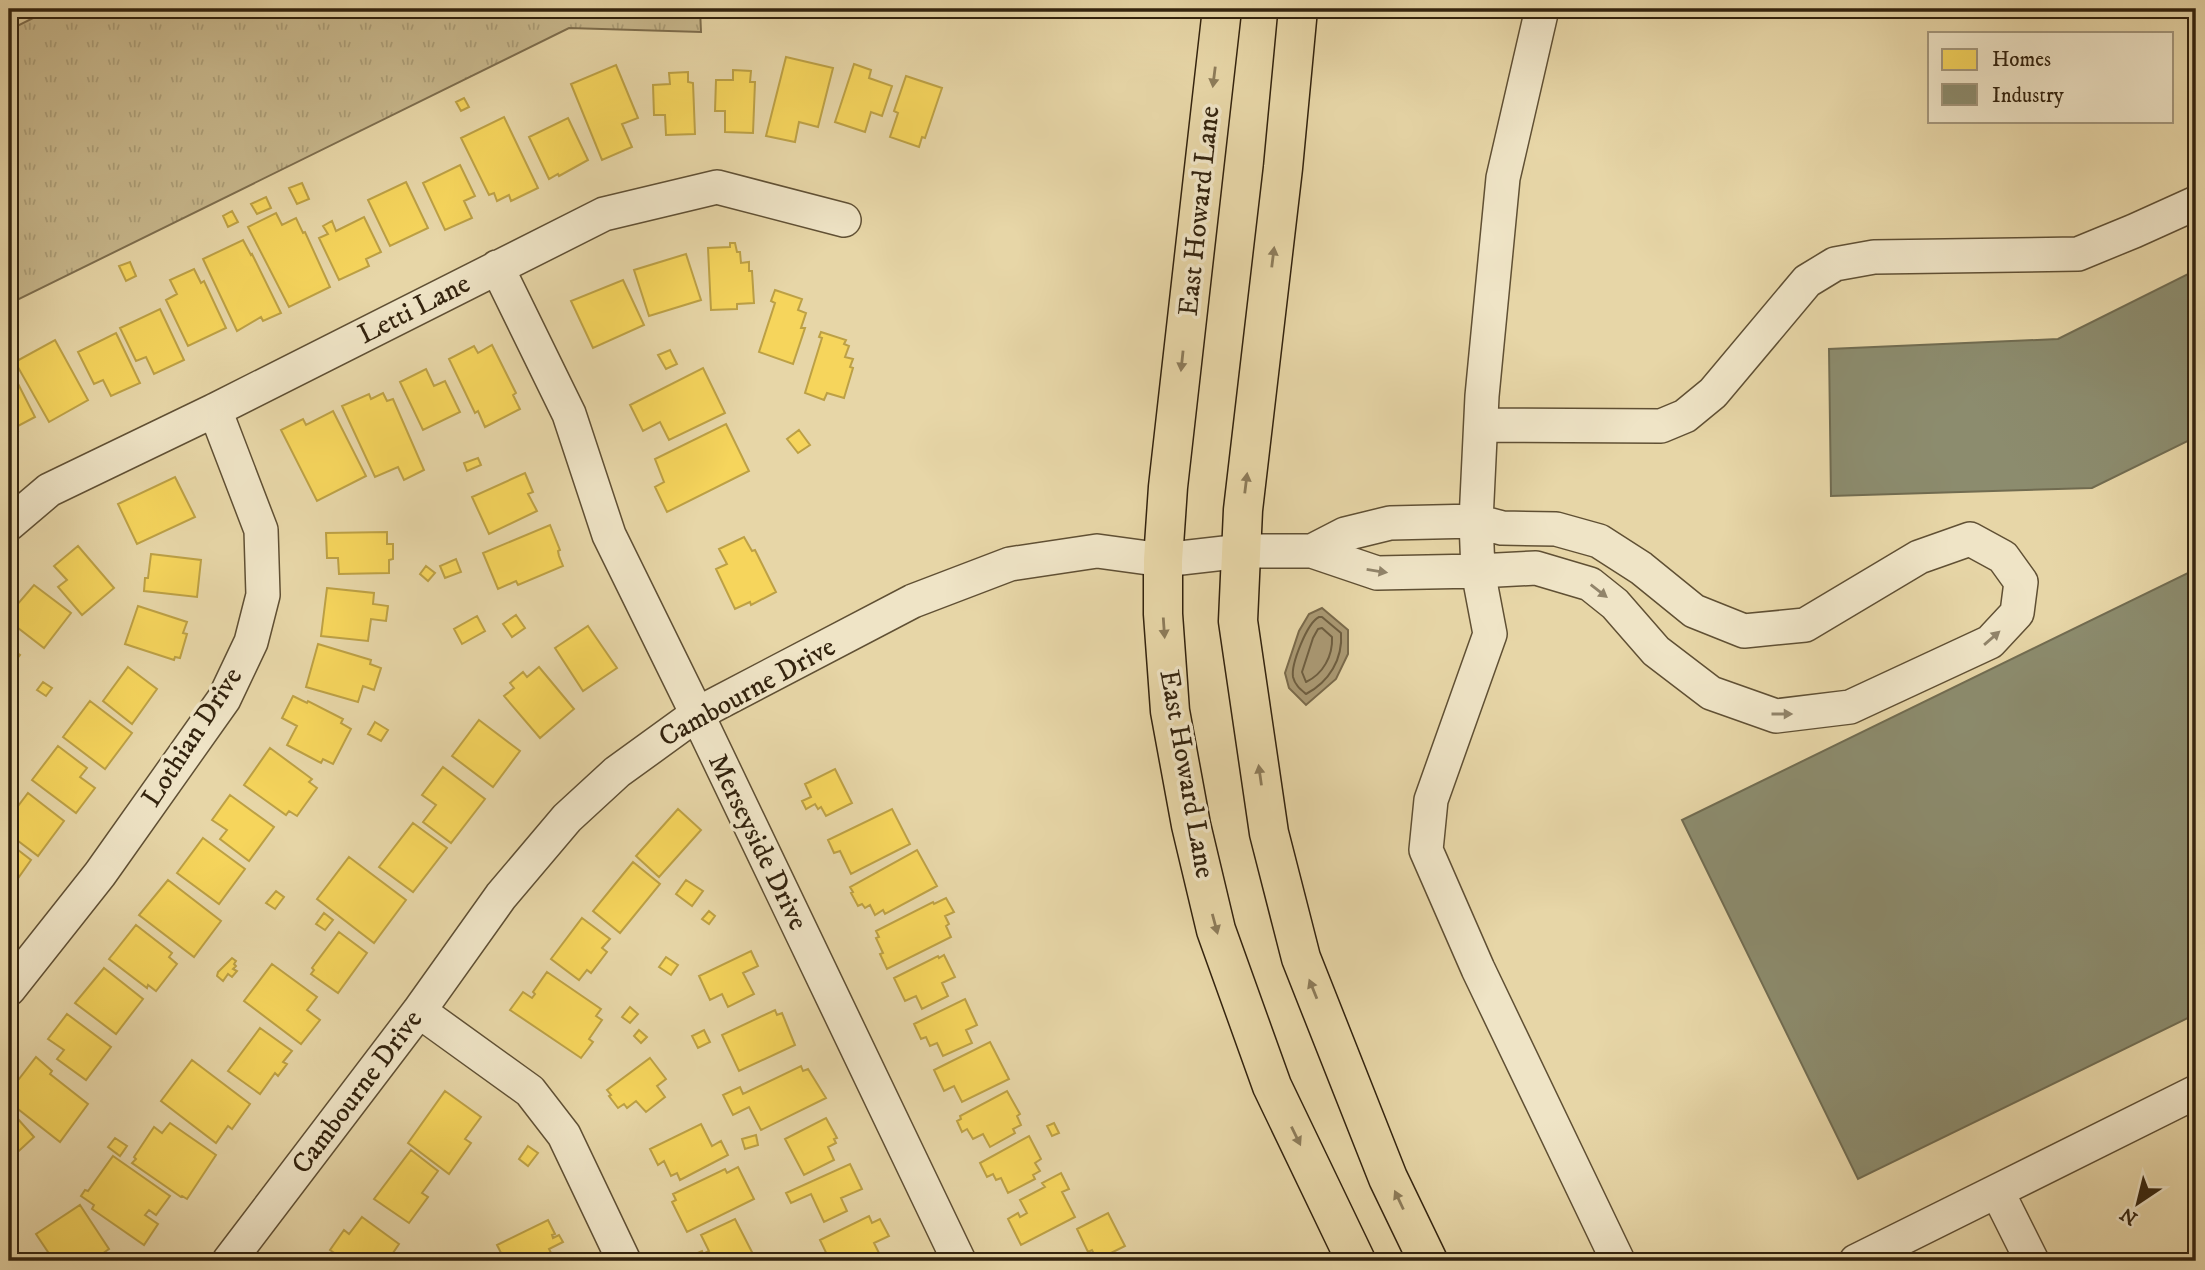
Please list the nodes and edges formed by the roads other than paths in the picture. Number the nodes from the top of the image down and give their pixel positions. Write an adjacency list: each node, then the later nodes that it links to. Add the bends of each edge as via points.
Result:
1 (1222, 9): 13 (main road, East Howard Lane, one-way to 13)
2 (1298, 9): 11 (main road, one-way to 2, via 1242,510)
3 (1542, 9): 8 (street, via 1503,178)
4 (2196, 203): 8 (street, via 2078,254 1874,257 1835,264 1807,281 1713,393 1685,416 1661,426)
5 (844, 220): 6 (street, Letti Lane, via 717,187 604,214)
6 (497, 267): 7 (street, Letti Lane); 15 (street, Merseyside Drive, via 569,414 609,535)
7 (215, 410): 10 (street, Letti Lane, via 49,490); 16 (street, Lothian Drive, via 261,530 263,595 251,642 224,699 100,874)
8 (1482, 425): 9 (street)
9 (1476, 521): 12 (street, via 1390,523 1345,534); 14 (street); 14 (street, one-way to 9, via 1536,568 1590,584 1615,604 1656,651 1711,693 1776,716 1850,707 1990,642 2017,613 2021,582 2003,558 1969,539 1919,557 1805,625 1744,631 1694,611 1598,541 1556,529 1502,528)
10 (9, 524)
11 (1242, 551): 12 (street, Cambourne Drive); 13 (street, Cambourne Drive); 24 (main road, one-way to 11, via 1388,1178 1294,932 1269,833 1238,621)
12 (1312, 551): 14 (street, one-way to 14, via 1377,573)
13 (1163, 560): 15 (street, Cambourne Drive, via 1097,551 1010,564 913,601); 23 (main road, East Howard Lane, one-way to 23, via 1170,711 1216,930 1272,1086)
14 (1478, 572): 25 (street, via 1490,634 1431,800 1426,850)
15 (697, 714): 17 (street, Cambourne Drive, via 617,772 567,818 501,896); 22 (street, Merseyside Drive)
16 (9, 989)
17 (419, 1010): 20 (street, Cambourne Drive); 21 (street, via 530,1091 564,1135)
18 (2196, 1092): 19 (street)
19 (1997, 1191): 26 (street); 27 (street)
20 (229, 1261)
21 (624, 1261)
22 (959, 1261)
23 (1356, 1261)
24 (1428, 1261)
25 (1618, 1261)
26 (1856, 1261)
27 (2032, 1261)

